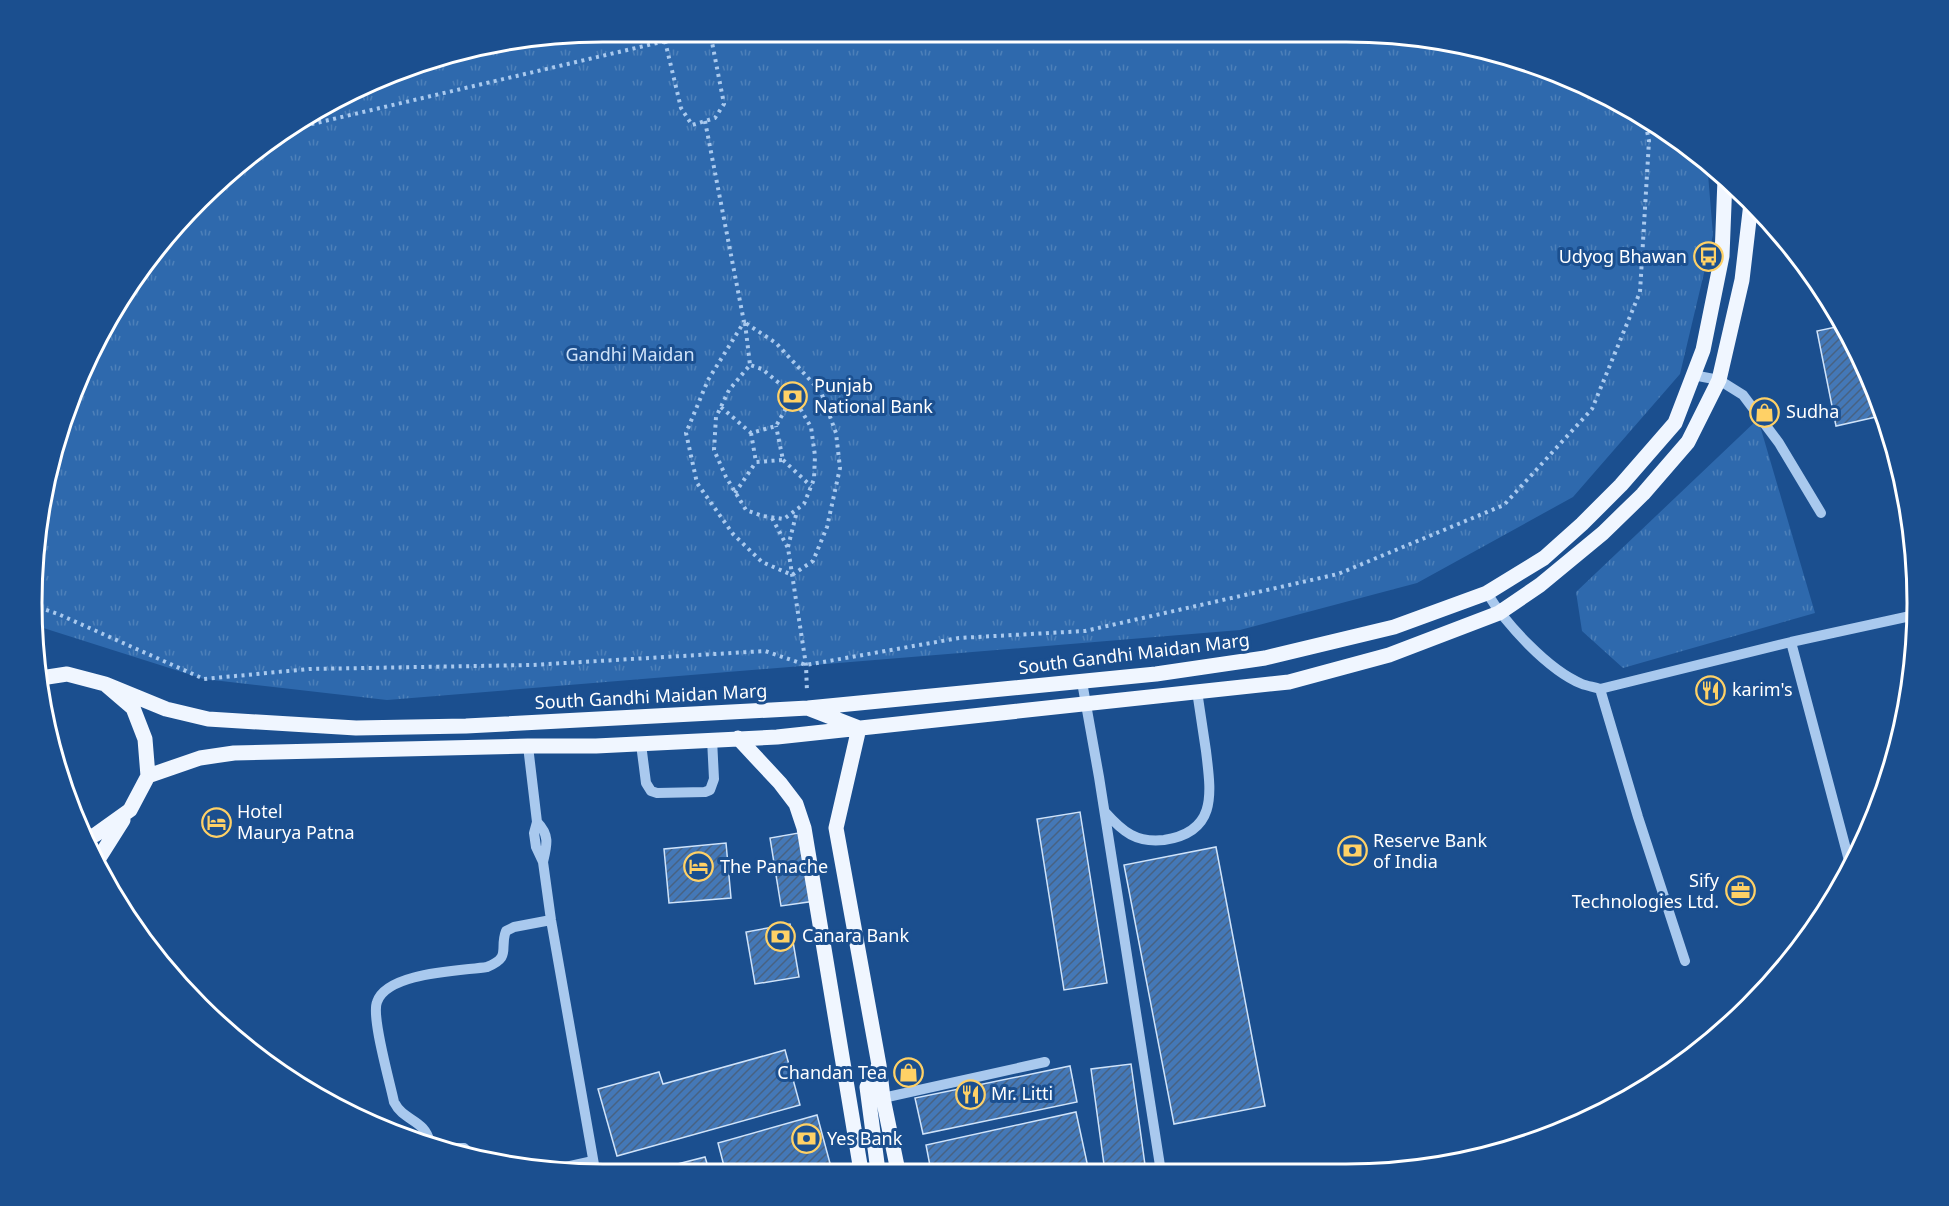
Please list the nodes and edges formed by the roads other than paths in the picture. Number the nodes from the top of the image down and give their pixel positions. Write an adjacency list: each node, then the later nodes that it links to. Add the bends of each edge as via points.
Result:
1 (1725, 189): 3 (main road, South Gandhi Maidan Marg, via 1722,256 1703,350)
2 (1750, 213): 4 (main road, via 1742,280)
3 (1693, 375): 4 (street); 6 (main road, South Gandhi Maidan Marg, via 1675,423 1621,485 1544,558)
4 (1719, 380): 5 (street, via 1743,395 1799,473); 7 (main road, via 1688,442 1643,494 1603,533)
5 (1821, 513)
6 (1487, 593): 7 (street); 13 (main road, South Gandhi Maidan Marg, via 1394,627 1265,658)
7 (1499, 613): 15 (street, via 1559,670 1582,684); 16 (main road, via 1389,655 1288,682)
8 (1907, 617): 9 (street)
9 (1791, 642): 15 (street); 29 (street)
10 (46, 668): 11 (main road, South Gandhi Maidan Marg)
11 (67, 674): 12 (main road); 14 (main road, South Gandhi Maidan Marg)
12 (47, 677)
13 (1082, 682): 17 (street); 18 (main road, South Gandhi Maidan Marg)
14 (105, 684): 18 (main road, South Gandhi Maidan Marg, via 166,709 208,719 356,728); 24 (main road, via 133,708 145,739)
15 (1600, 688): 31 (street)
16 (1197, 691): 17 (main road); 26 (street, via 1211,787 1208,809 1197,827 1179,838 1148,842 1120,830)
17 (1086, 704): 19 (main road); 26 (street)
18 (808, 708): 19 (main road)
19 (859, 728): 20 (main road); 34 (main road, via 836,828)
20 (738, 738): 21 (main road); 33 (main road, via 780,783 795,804 804,828)
21 (712, 740): 22 (main road); 22 (street, via 714,780 705,792 651,791 646,783)
22 (641, 744): 23 (main road)
23 (528, 746): 24 (main road, via 234,753 200,758); 30 (street, via 537,822 534,833 543,862)
24 (148, 776): 25 (main road)
25 (130, 810): 27 (main road); 28 (main road)
26 (1104, 811): 42 (street)
27 (93, 835)
28 (101, 853)
29 (1847, 854)
30 (551, 920): 37 (street, via 507,931 503,957 497,963 395,983 377,1002 376,1017 394,1101 404,1117 423,1126); 38 (street)
31 (1685, 961)
32 (1045, 1062): 36 (street)
33 (844, 1065): 35 (main road); 39 (main road)
34 (879, 1065): 35 (main road); 36 (main road)
35 (867, 1087): 40 (main road)
36 (883, 1098): 41 (main road)
37 (428, 1135)
38 (594, 1164)
39 (859, 1164)
40 (877, 1164)
41 (897, 1164)
42 (1160, 1164)

